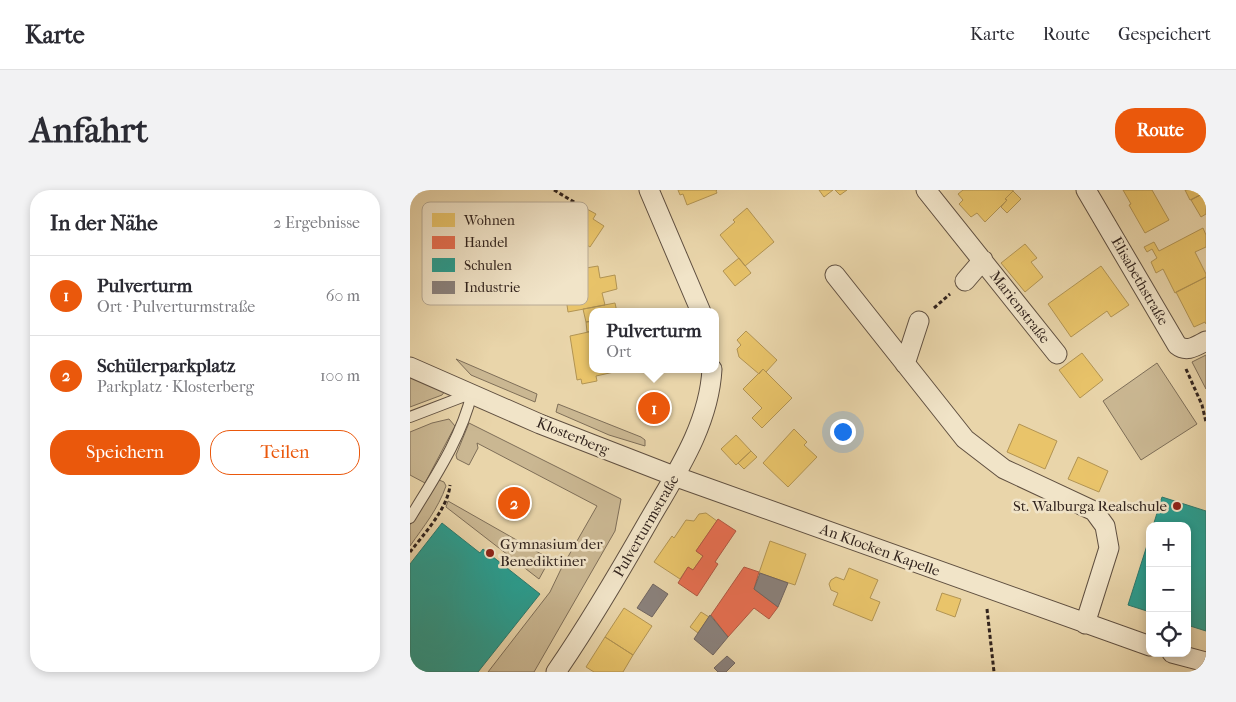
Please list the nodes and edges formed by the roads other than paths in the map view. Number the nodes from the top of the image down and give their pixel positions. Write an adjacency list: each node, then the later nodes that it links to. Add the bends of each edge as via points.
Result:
1 (649, 190): 7 (street)
2 (926, 190): 4 (street, Marienstraße)
3 (1086, 190): 9 (street, Elisabethstraße, via 1177,345 1187,350)
4 (983, 260): 6 (street, Marienstraße); 10 (street, Marienstraße)
5 (835, 275): 11 (street)
6 (965, 281)
7 (699, 308)
8 (919, 322): 11 (street)
9 (1206, 341)
10 (1057, 354)
11 (905, 364): 18 (street, via 965,439 1004,469 1094,511 1105,526 1108,548)
12 (410, 367): 14 (street, Klosterberg)
13 (711, 373): 16 (street, Pulverturmstraße, via 702,420)
14 (472, 393): 15 (lane); 16 (street, Klosterberg, via 540,424); 17 (lane, via 456,438)
15 (410, 417)
16 (674, 476): 18 (street, An Klocken Kapelle); 22 (street, Pulverturmstraße, via 614,581)
17 (410, 518)
18 (1086, 624): 19 (street, An Klocken Kapelle)
19 (1146, 645)
20 (1187, 657): 21 (street)
21 (1206, 662)
22 (556, 672)

